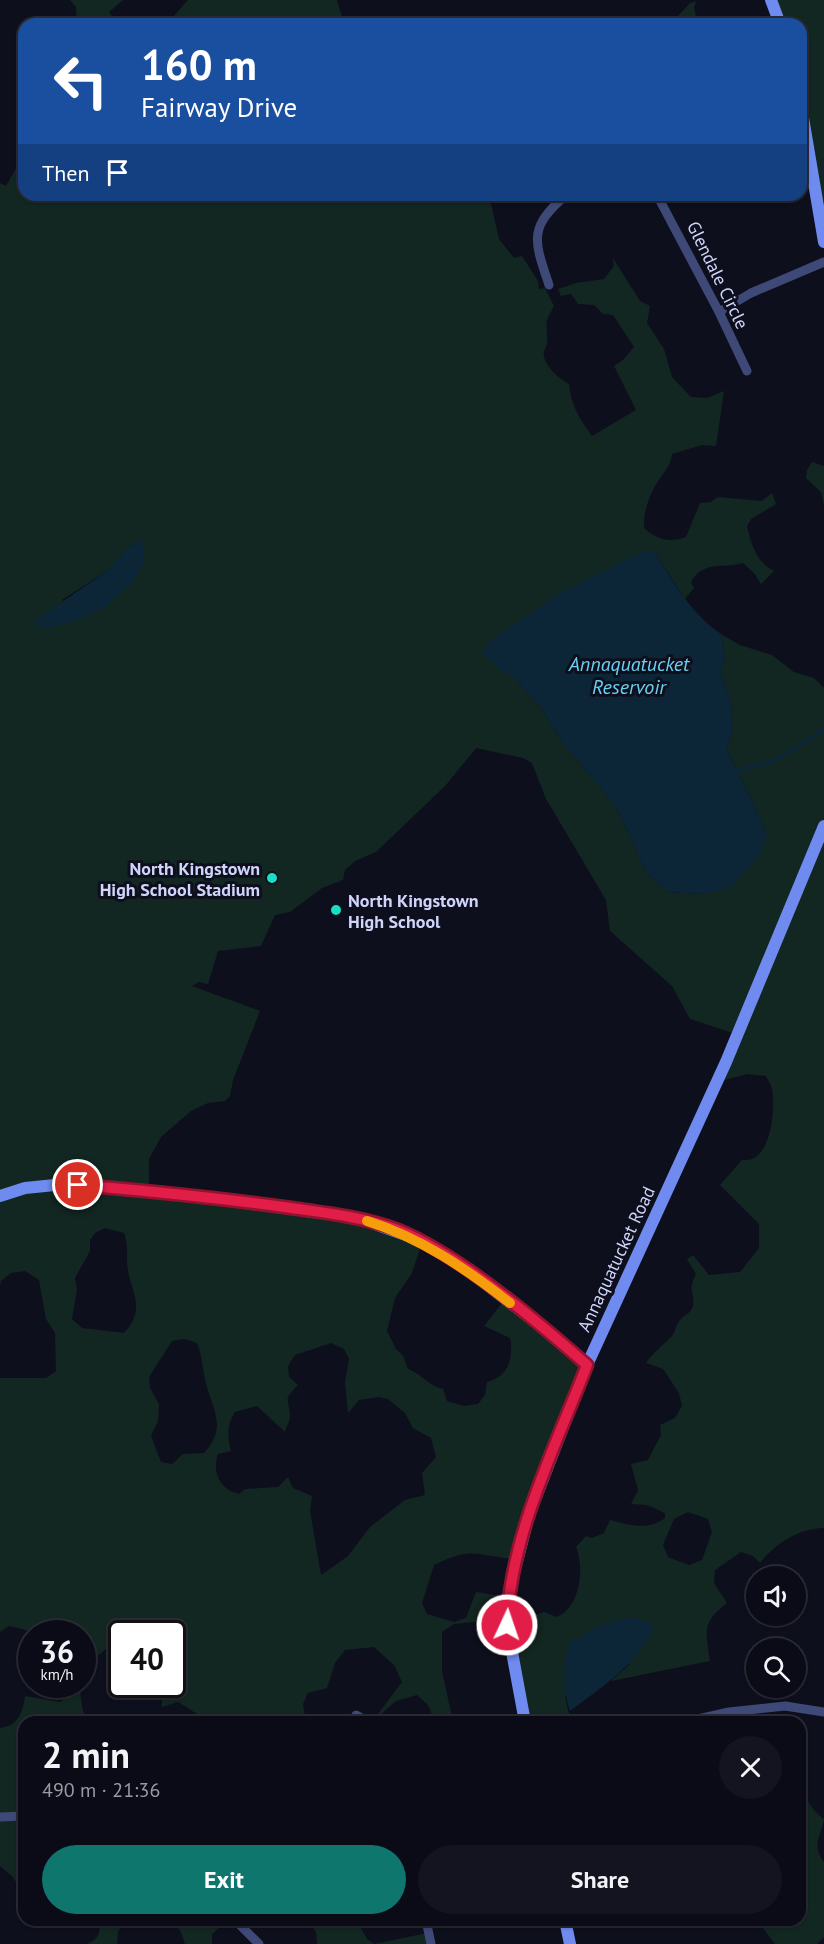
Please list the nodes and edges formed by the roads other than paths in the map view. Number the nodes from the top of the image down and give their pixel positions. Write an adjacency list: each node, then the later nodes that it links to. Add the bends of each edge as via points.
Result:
1 (771, 0): 2 (street)
2 (778, 18)
3 (807, 141): 6 (street)
4 (560, 201): 8 (street, via 548,211 536,232)
5 (660, 201): 9 (street, Glendale Circle)
6 (824, 242)
7 (824, 262): 9 (street, via 751,293)
8 (549, 285)
9 (719, 312): 10 (street, Glendale Circle)
10 (747, 371)
11 (824, 826): 13 (street, Annaquatucket Road, via 726,1062)
12 (0, 1196): 13 (street, via 24,1188 65,1184 164,1192 358,1218 420,1240 469,1271)
13 (587, 1365): 15 (street, Annaquatucket Road, via 529,1515 508,1596 507,1625)
14 (824, 1713): 16 (street, via 785,1706)
15 (524, 1716)
16 (711, 1716)
17 (18, 1816): 18 (street)
18 (0, 1817)
19 (241, 1926): 22 (street)
20 (427, 1926): 23 (street)
21 (567, 1926): 24 (street)
22 (259, 1944)
23 (431, 1944)
24 (570, 1944)

